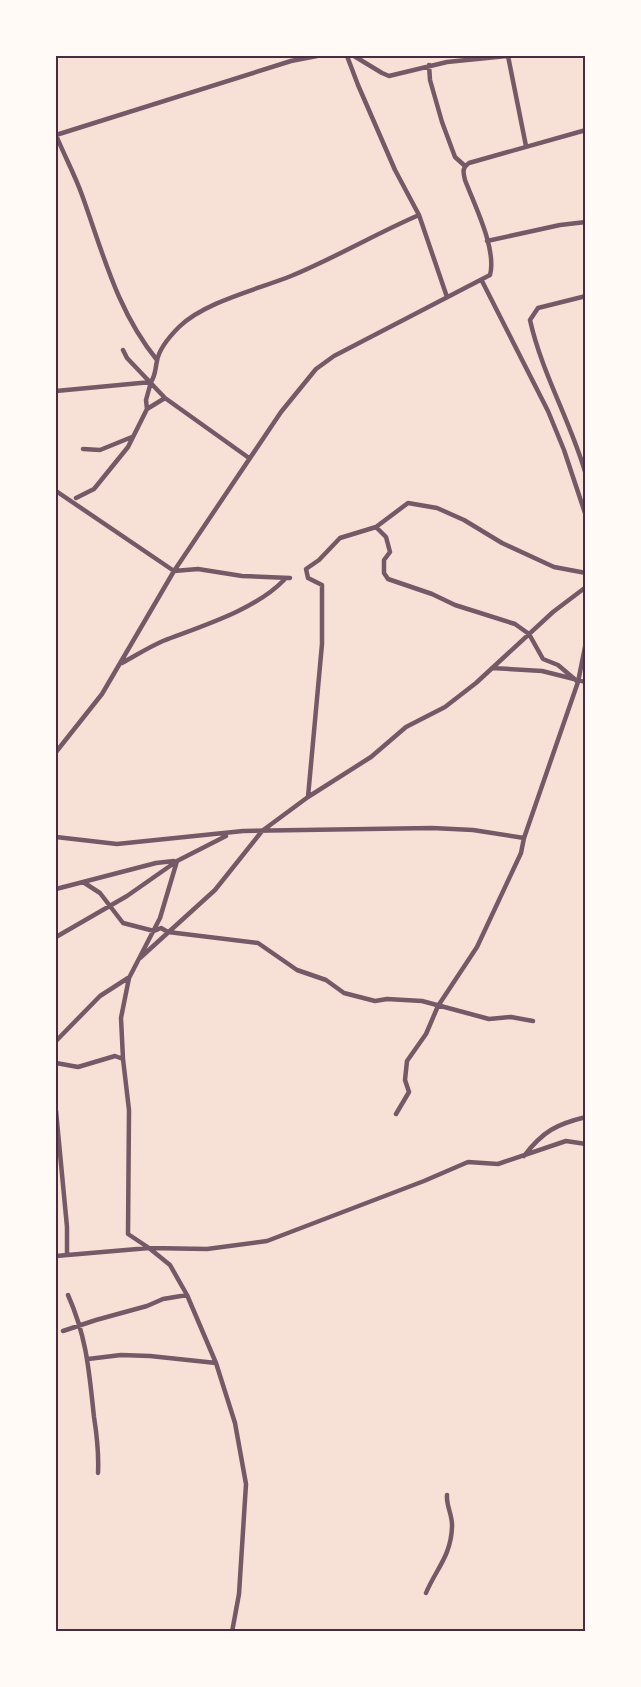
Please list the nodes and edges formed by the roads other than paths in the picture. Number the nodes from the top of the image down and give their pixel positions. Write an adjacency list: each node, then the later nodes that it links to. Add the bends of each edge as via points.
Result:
1 (316, 56): 7 (street)
2 (347, 56): 10 (street, via 390,159)
3 (354, 56): 5 (street, via 389,76)
4 (508, 56): 5 (street); 8 (street)
5 (429, 65): 9 (street, via 442,122 455,157)
6 (585, 129): 8 (street)
7 (56, 135): 17 (street, via 126,315)
8 (526, 146): 9 (street)
9 (465, 166): 12 (street, via 465,180)
10 (419, 216): 15 (street); 17 (street, via 205,310 181,325)
11 (585, 222): 12 (street)
12 (488, 241): 13 (street, via 492,267 490,275)
13 (482, 281): 15 (street); 28 (street, via 548,411)
14 (585, 296): 25 (street, via 538,308 530,320)
15 (447, 297): 24 (street, via 316,369)
16 (123, 350): 18 (street)
17 (157, 360): 18 (street)
18 (152, 382): 19 (street); 20 (street); 21 (street)
19 (56, 390)
20 (165, 398): 21 (street); 24 (street)
21 (147, 409): 22 (street)
22 (132, 437): 23 (street, via 100,450); 27 (street, via 94,489)
23 (83, 449)
24 (249, 458): 30 (street)
25 (585, 475)
26 (56, 491): 30 (street)
27 (76, 498)
28 (585, 516)
29 (376, 527): 31 (street, via 408,503 437,508 554,567); 33 (street, via 386,537 390,552 384,560 388,579 515,624); 40 (street, via 340,538 306,569 308,578 322,585 322,644)
30 (174, 571): 35 (street); 35 (street, via 198,569 287,579 272,592 206,627 161,642)
31 (585, 573)
32 (585, 587): 33 (street)
33 (529, 634): 36 (street); 37 (street, via 543,659 558,665)
34 (585, 642): 37 (street)
35 (120, 664): 39 (street, via 102,694)
36 (492, 668): 37 (street, via 542,671); 40 (street, via 445,707 406,727 371,758)
37 (578, 682): 38 (street); 44 (street)
38 (585, 682)
39 (56, 752)
40 (308, 797): 41 (street)
41 (262, 831): 42 (street); 44 (street, via 432,828); 50 (street, via 215,890)
42 (230, 834): 43 (street, via 117,844); 45 (street)
43 (56, 837)
44 (524, 838): 54 (street, via 477,947)
45 (177, 861): 46 (street); 48 (street); 49 (street)
46 (84, 882): 47 (street); 48 (street)
47 (56, 889)
48 (110, 906): 49 (street, via 123,922); 51 (street)
49 (154, 930): 50 (street, via 161,927); 52 (street)
50 (168, 932): 52 (street); 54 (street, via 258,943 297,970 326,980 344,993)
51 (56, 937)
52 (138, 959): 53 (street)
53 (129, 978): 56 (street, via 100,996); 57 (street, via 121,1018)
54 (438, 1006): 55 (street, via 489,1018); 60 (street, via 426,1034 407,1060 405,1080 409,1092)
55 (533, 1021)
56 (56, 1041)
57 (123, 1059): 58 (street, via 115,1056 78,1066); 64 (street, via 129,1110 128,1234)
58 (56, 1064)
59 (56, 1111): 65 (street)
60 (396, 1114)
61 (585, 1117): 63 (street, via 561,1123 536,1140)
62 (585, 1144): 63 (street, via 566,1141)
63 (524, 1155): 64 (street, via 498,1164 468,1162 267,1241 207,1249)
64 (149, 1248): 65 (street); 68 (street, via 170,1265)
65 (67, 1255): 66 (street)
66 (56, 1256)
67 (68, 1295): 69 (street)
68 (187, 1295): 69 (street); 72 (street)
69 (80, 1325): 70 (street); 71 (street)
70 (63, 1331)
71 (88, 1359): 72 (street, via 121,1355); 73 (street)
72 (216, 1363): 76 (street, via 235,1423 246,1484 239,1594)
73 (98, 1473)
74 (447, 1494): 75 (street, via 453,1525 449,1548)
75 (426, 1593)
76 (232, 1632)

